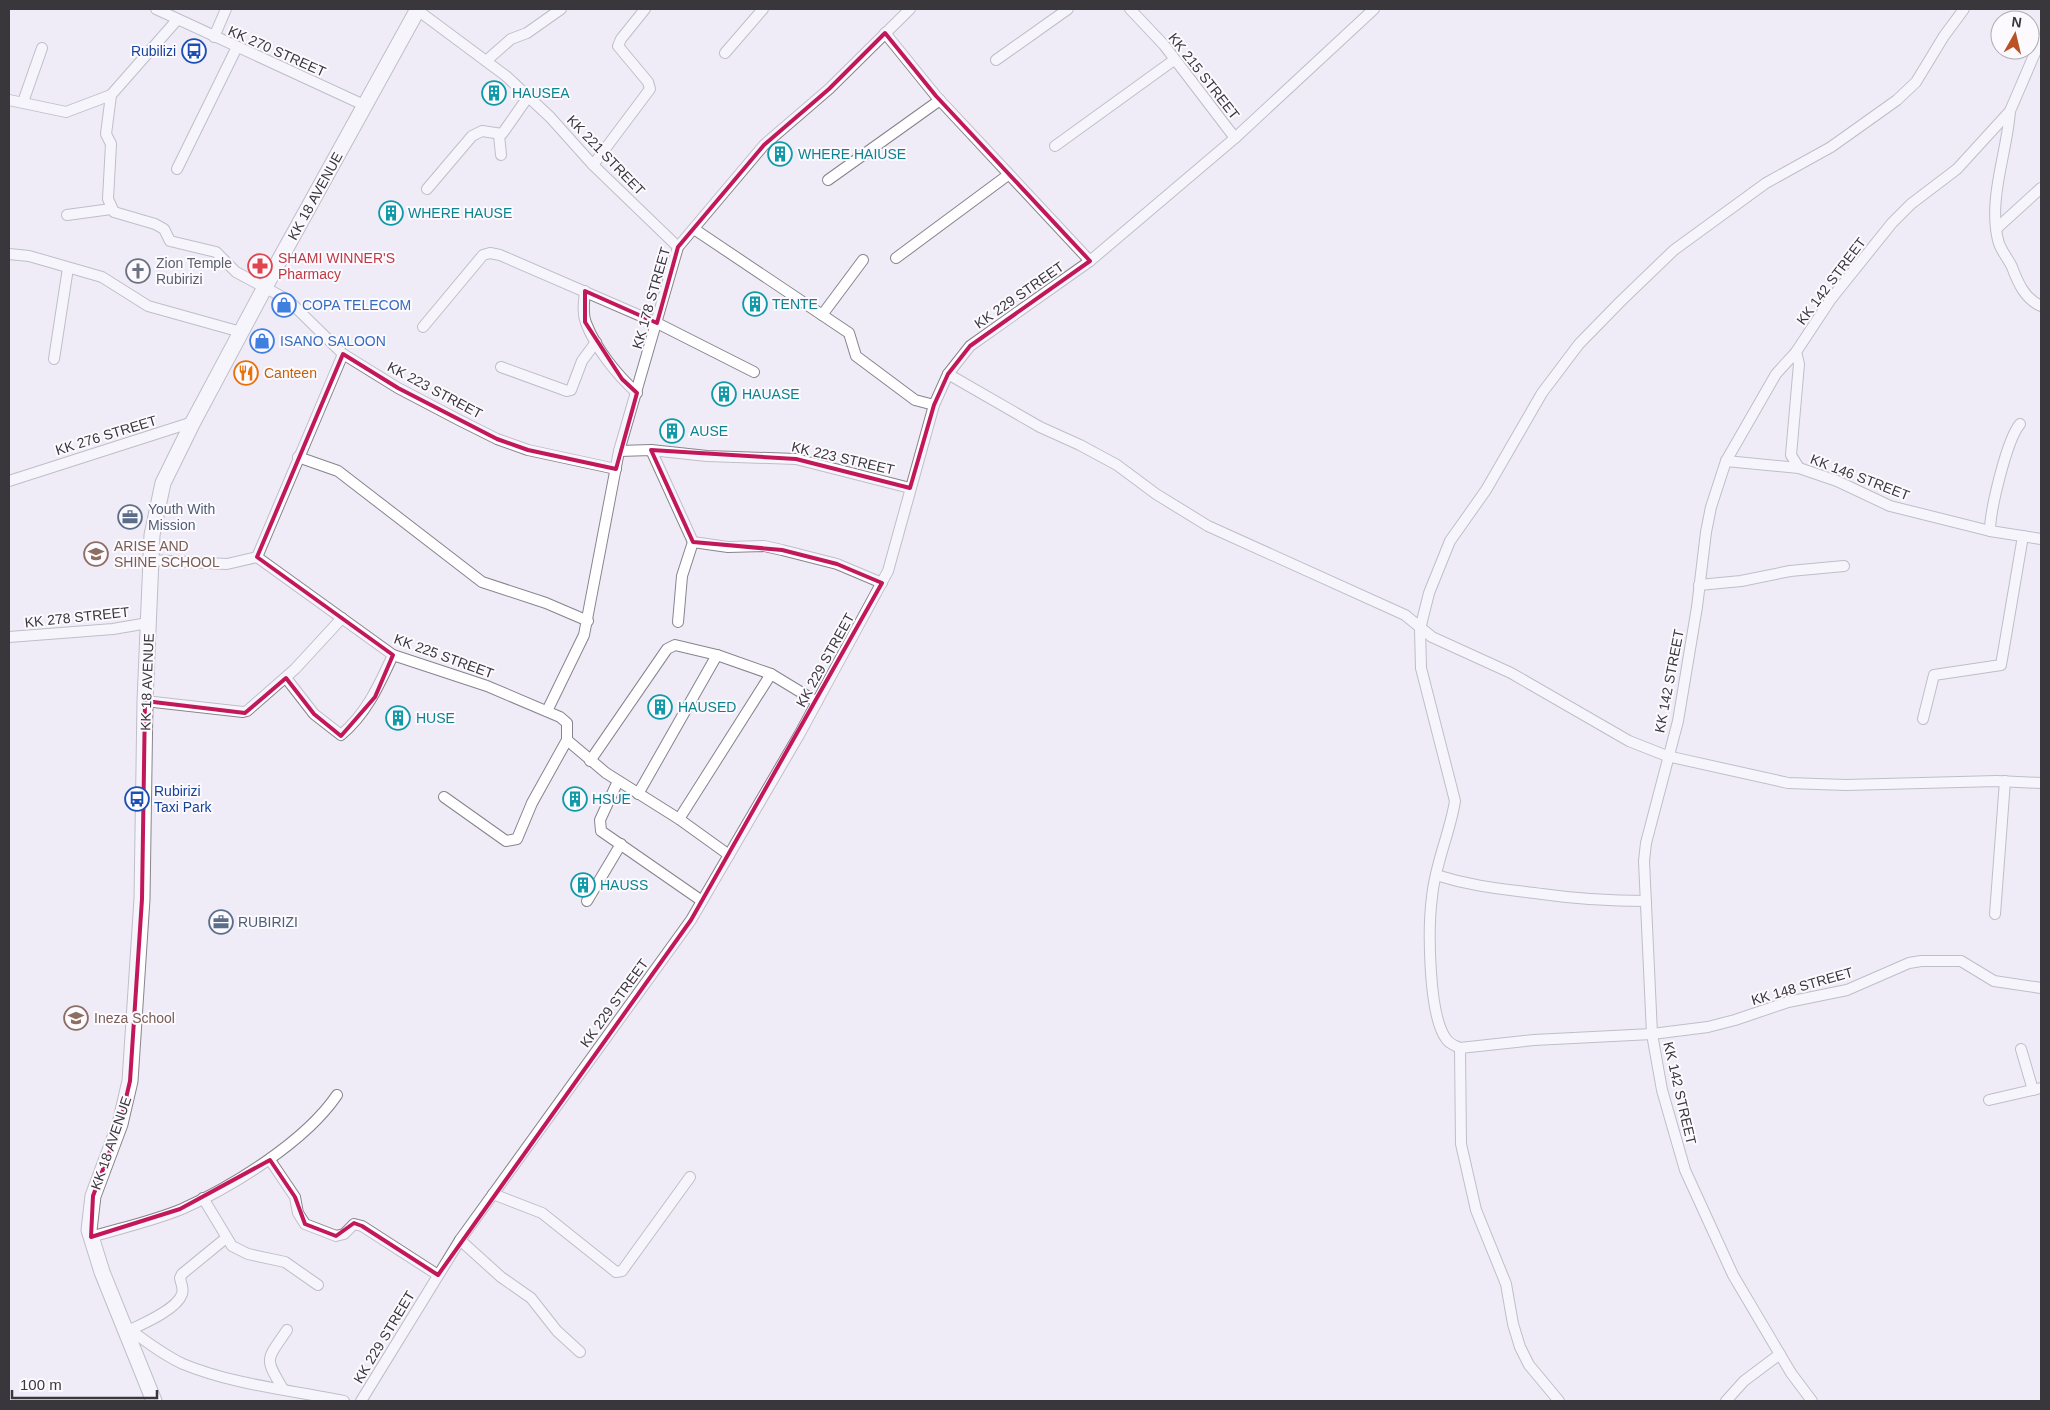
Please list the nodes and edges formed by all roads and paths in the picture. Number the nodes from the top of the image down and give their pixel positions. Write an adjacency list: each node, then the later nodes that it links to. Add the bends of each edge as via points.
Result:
1 (156, 9): 12 (street, KK 270 STREET)
2 (226, 9): 14 (street)
3 (417, 9): 21 (street, KK 221 STREET); 27 (main road, KK 18 AVENUE)
4 (561, 9): 21 (street, via 527,33 511,39)
5 (646, 9): 33 (street, via 618,46 648,82 650,89)
6 (763, 9): 18 (street)
7 (910, 9): 13 (street, KK 178 STREET)
8 (1068, 9): 19 (street)
9 (1130, 9): 20 (street, KK 215 STREET)
10 (1374, 9): 30 (street, KK 229 STREET)
11 (1964, 9): 88 (street, via 1916,82 1897,100 1831,147 1759,188 1674,250 1579,344 1542,393 1486,490 1450,541 1428,593)
12 (177, 20): 14 (street, KK 270 STREET); 22 (street)
13 (885, 33): 25 (street); 42 (street, KK 178 STREET, via 829,90 764,145)
14 (214, 37): 16 (street, KK 270 STREET)
15 (2041, 39): 28 (street, KK 142 STREET)
16 (237, 47): 27 (street, KK 270 STREET); 34 (street)
17 (42, 48): 26 (street)
18 (725, 52)
19 (996, 60)
20 (1174, 60): 30 (street, KK 215 STREET); 31 (street)
21 (486, 61): 23 (street, KK 221 STREET)
22 (111, 95): 26 (street, via 66,112); 39 (street, via 106,134 111,144 108,180)
23 (528, 96): 29 (street); 33 (street, KK 221 STREET)
24 (9, 100): 26 (street)
25 (940, 100): 35 (street); 36 (street)
26 (23, 102)
27 (366, 106): 49 (main road, KK 18 AVENUE)
28 (2010, 111): 41 (street, via 1994,220); 57 (street, KK 142 STREET, via 1957,169 1892,223 1831,299)
29 (499, 135): 32 (street); 38 (street, via 482,131 472,136)
30 (1235, 138): 47 (street, KK 229 STREET)
31 (1055, 146)
32 (501, 155)
33 (593, 165): 43 (street, KK 221 STREET)
34 (177, 169)
35 (1008, 175): 45 (street); 47 (street)
36 (828, 180)
37 (2041, 188): 41 (street)
38 (427, 189)
39 (111, 208): 40 (street); 49 (street, KK 223 STREET, via 114,212 164,229 170,241 216,252 236,272)
40 (67, 216)
41 (1996, 229): 51 (street, via 1998,243 2016,280 2025,294)
42 (694, 230): 43 (street, KK 178 STREET); 52 (street)
43 (678, 247): 53 (street, KK 178 STREET)
44 (9, 254): 48 (street, via 29,256)
45 (896, 258)
46 (863, 260): 52 (street)
47 (1090, 261): 62 (street, KK 229 STREET, via 970,346)
48 (68, 268): 55 (street, via 102,277 148,306); 59 (street)
49 (265, 289): 55 (main road, KK 18 AVENUE); 58 (street, KK 223 STREET, via 288,300)
50 (585, 291): 53 (street); 54 (street, via 490,253 483,255); 56 (street, via 585,322)
51 (2041, 306)
52 (822, 315): 64 (street, via 849,333 856,356 915,400)
53 (657, 323): 61 (street); 63 (street, KK 178 STREET)
54 (422, 328)
55 (241, 332): 65 (main road, KK 18 AVENUE)
56 (596, 342): 60 (street, via 582,361 571,390); 63 (street, via 622,379)
57 (1796, 352): 70 (street, KK 142 STREET, via 1776,374); 71 (street, via 1799,364 1791,455)
58 (343, 354): 69 (street); 72 (street, KK 223 STREET, via 398,388 497,439 528,450)
59 (54, 359)
60 (501, 367)
61 (754, 372)
62 (948, 374): 64 (street, KK 229 STREET); 88 (street, via 1040,427 1117,465 1208,526 1405,615)
63 (637, 393): 68 (street, KK 178 STREET)
64 (934, 406): 74 (street, KK 229 STREET)
65 (194, 422): 73 (street, KK 276 STREET); 80 (main road, KK 18 AVENUE, via 163,483)
66 (2020, 424): 75 (street, via 2003,463 1990,517)
67 (651, 450): 68 (street, KK 223 STREET); 74 (street, KK 223 STREET, via 707,456 796,459); 78 (street)
68 (619, 451): 72 (street, KK 178 STREET)
69 (298, 457): 79 (street); 85 (street, via 338,471 482,582 546,603)
70 (1726, 461): 71 (street, KK 146 STREET); 83 (street, KK 142 STREET, via 1711,507)
71 (1799, 468): 75 (street, KK 146 STREET, via 1837,481 1890,506)
72 (616, 469): 85 (street, KK 178 STREET)
73 (9, 481)
74 (910, 488): 82 (street, KK 229 STREET)
75 (1990, 531): 76 (street, KK 146 STREET)
76 (2023, 536): 77 (street, KK 146 STREET); 97 (street, via 2001,665 1934,675)
77 (2041, 539)
78 (693, 542): 82 (street, via 728,547 764,546 837,564); 86 (street, via 682,576)
79 (257, 557): 80 (street, via 227,564); 84 (street, KK 225 STREET)
80 (150, 560): 87 (main road, KK 18 AVENUE)
81 (1844, 566): 83 (street)
82 (882, 583): 95 (street, KK 229 STREET)
83 (1699, 584): 99 (street, KK 142 STREET, via 1678,721)
84 (342, 618): 90 (street, KK 225 STREET); 93 (street)
85 (588, 622): 96 (street, KK 178 STREET)
86 (678, 622)
87 (148, 623): 89 (street, KK 278 STREET); 94 (main road, KK 18 AVENUE)
88 (1420, 629): 99 (street, via 1451,647 1511,673 1629,741); 109 (street, via 1421,668 1429,708 1455,801)
89 (9, 637)
90 (393, 655): 93 (street, via 375,696 341,735 314,714); 96 (street, KK 225 STREET, via 487,686)
91 (717, 655): 92 (street); 100 (street, via 682,645 670,646); 104 (street)
92 (771, 674): 95 (street); 106 (street)
93 (286, 678): 94 (street, via 243,712)
94 (145, 701): 125 (main road, KK 18 AVENUE, via 143,871 130,1081 120,1124 92,1196)
95 (817, 702): 108 (street, KK 229 STREET)
96 (547, 711): 98 (street, KK 225 STREET, via 567,723)
97 (1923, 719)
98 (567, 740): 100 (street); 105 (street, via 532,803 517,839 506,841)
99 (1667, 756): 102 (street, via 1788,783 1846,785); 112 (street, KK 142 STREET, via 1646,843)
100 (590, 761): 101 (street)
101 (618, 781): 104 (street); 107 (street, via 599,825 601,831)
102 (2005, 781): 103 (street); 113 (street)
103 (2041, 783)
104 (638, 794): 106 (street)
105 (444, 797)
106 (679, 820): 108 (street)
107 (621, 844): 110 (street); 111 (street)
108 (729, 855): 111 (street, KK 229 STREET)
109 (1436, 876): 112 (street, via 1489,889 1568,899); 116 (street, via 1428,944 1434,1000 1446,1040)
110 (587, 901)
111 (702, 901): 123 (street, KK 229 STREET)
112 (1646, 901): 115 (street, KK 142 STREET)
113 (1994, 914)
114 (2041, 988): 115 (street, KK 148 STREET, via 1994,981 1961,961 1921,961 1909,963 1847,990 1788,1002 1735,1020)
115 (1652, 1034): 116 (street, KK 148 STREET); 133 (street, KK 142 STREET, via 1662,1090 1684,1170 1733,1275)
116 (1460, 1048): 139 (street, via 1461,1144 1476,1210 1506,1284 1512,1324 1520,1347 1529,1365)
117 (2021, 1049): 118 (street)
118 (2037, 1089): 120 (street)
119 (338, 1096): 121 (street, via 323,1115)
120 (1989, 1100)
121 (270, 1160): 124 (street); 128 (street, via 295,1197 305,1224 336,1236 344,1234 352,1225 362,1226)
122 (690, 1177): 123 (street, via 622,1271 616,1272 542,1213)
123 (493, 1194): 127 (street, KK 229 STREET)
124 (202, 1198): 125 (street, via 180,1209); 126 (street)
125 (91, 1237): 130 (main road, KK 18 AVENUE, via 102,1272)
126 (226, 1238): 129 (street, via 239,1250 285,1262); 130 (street, via 182,1274 182,1293 178,1302 148,1322)
127 (460, 1240): 128 (street, KK 229 STREET); 132 (street, via 501,1277 531,1298 557,1331)
128 (438, 1274): 138 (street, KK 229 STREET)
129 (318, 1285)
130 (128, 1328): 134 (street, via 159,1351 184,1364 248,1383); 136 (main road, KK 18 AVENUE)
131 (287, 1330): 134 (street, via 268,1362)
132 (580, 1352)
133 (1780, 1354): 140 (street, via 1744,1381); 141 (street, KK 142 STREET)
134 (283, 1389): 135 (street)
135 (318, 1399): 137 (street)
136 (154, 1401)
137 (344, 1401)
138 (361, 1401)
139 (1559, 1401)
140 (1726, 1401)
141 (1812, 1401)

